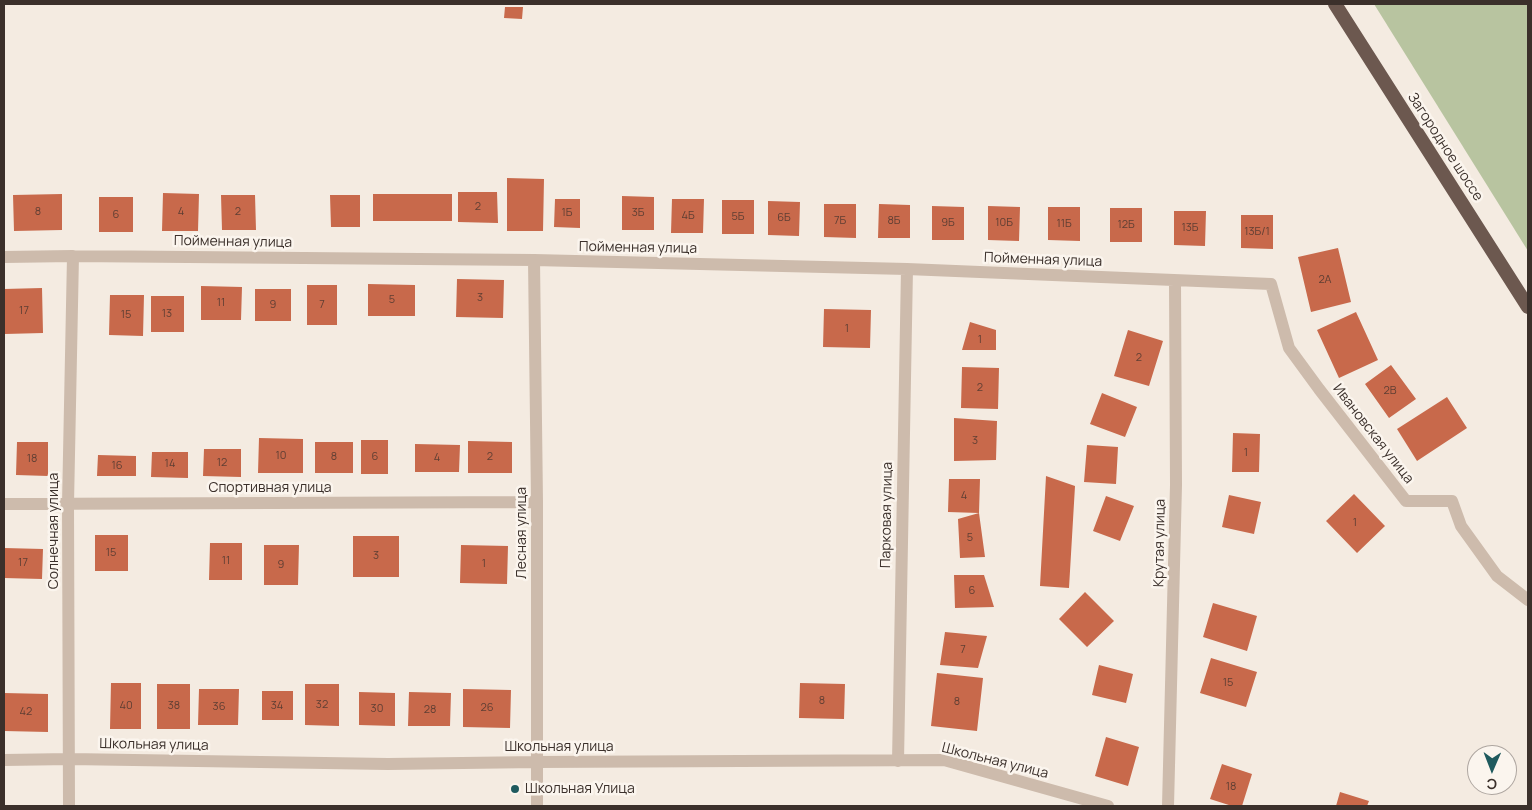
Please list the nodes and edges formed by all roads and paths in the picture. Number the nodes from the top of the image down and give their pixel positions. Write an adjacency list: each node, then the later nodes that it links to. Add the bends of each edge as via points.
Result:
1 (1336, 4): 8 (highway, Загородное шоссе)
2 (73, 256): 3 (street, Пойменная улица); 4 (street, Пойменная улица); 11 (street, Солнечная улица)
3 (4, 257)
4 (534, 260): 5 (street, Пойменная улица); 9 (street, Лесная улица)
5 (907, 269): 6 (street, Пойменная улица); 15 (street, Парковая улица)
6 (1175, 281): 7 (street, Пойменная улица); 20 (street, Крутая улица, via 1176,485)
7 (1271, 284): 12 (street, Ивановская улица, via 1290,348 1406,501 1452,501 1461,526 1497,576)
8 (1528, 306)
9 (537, 502): 11 (street, Спортивная улица); 16 (street, Лесная улица)
10 (4, 504): 11 (street, Спортивная улица)
11 (68, 504): 13 (street, Солнечная улица)
12 (1528, 600)
13 (70, 759): 14 (street, Школьная улица); 16 (street, Школьная улица, via 388,764); 17 (street, Солнечная улица)
14 (4, 760)
15 (898, 760): 16 (street, Школьная улица); 19 (street, Школьная улица, via 944,760)
16 (537, 762): 18 (street, Лесная улица)
17 (69, 806)
18 (537, 806)
19 (1108, 806)
20 (1168, 806)

